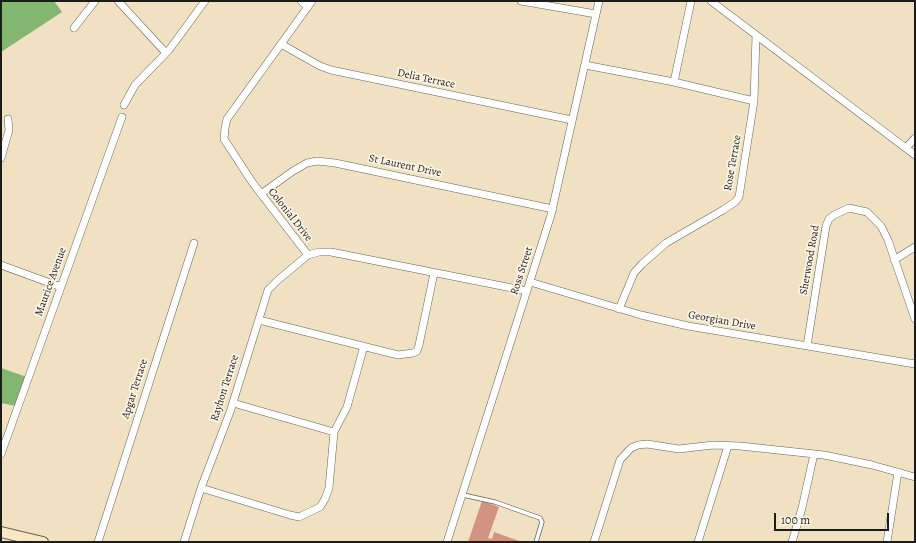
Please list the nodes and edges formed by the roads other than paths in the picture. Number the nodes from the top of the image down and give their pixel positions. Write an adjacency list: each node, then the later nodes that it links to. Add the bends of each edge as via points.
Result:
1 (95, 1): 11 (street)
2 (118, 1): 14 (street)
3 (205, 1): 14 (street)
4 (301, 1): 9 (street)
5 (521, 1): 10 (street)
6 (599, 1): 10 (street, Ross Street)
7 (690, 1): 16 (street)
8 (711, 1): 12 (street)
9 (310, 4): 13 (street, Colonial Drive)
10 (596, 14): 15 (street, Ross Street)
11 (74, 28)
12 (756, 35): 17 (street, Rose Terrace); 23 (street)
13 (281, 44): 21 (street, Delia Terrace, via 331,70); 26 (street, Colonial Drive, via 227,119 225,128 224,139 228,147)
14 (166, 53): 18 (street, via 135,85)
15 (584, 65): 16 (street); 21 (street, Ross Street)
16 (674, 82): 17 (street)
17 (754, 101): 37 (street, Rose Terrace, via 739,197 723,210 666,243 642,264 634,273)
18 (124, 105)
19 (122, 117): 35 (street, Maurice Avenue)
20 (8, 120): 25 (street, via 10,130)
21 (572, 120): 27 (street, Ross Street)
22 (915, 138): 23 (street)
23 (906, 148): 24 (street)
24 (915, 155)
25 (1, 158)
26 (260, 194): 27 (street, St Laurent Drive, via 293,171 317,161); 30 (street, Colonial Drive)
27 (553, 209): 34 (street, Ross Street)
28 (194, 243): 54 (street, Apgar Terrace)
29 (915, 247): 31 (street)
30 (308, 255): 33 (street, Colonial Drive, via 331,252); 38 (street, Rayhon Terrace, via 268,290)
31 (894, 260): 39 (street, Sherwood Road); 41 (street, Sherwood Road, via 881,226 867,212 849,208 829,219)
32 (1, 265): 35 (street)
33 (434, 272): 36 (street, Colonial Drive); 40 (street, via 417,351 405,355)
34 (530, 282): 36 (street, Ross Street); 37 (street, Georgian Drive)
35 (61, 287): 46 (street, Maurice Avenue)
36 (527, 291): 51 (street, Ross Street)
37 (619, 309): 41 (street, Georgian Drive, via 688,326)
38 (259, 320): 40 (street); 43 (street, Rayhon Terrace)
39 (915, 320)
40 (364, 346): 44 (street, via 347,407)
41 (807, 346): 42 (street, Georgian Drive)
42 (915, 364)
43 (233, 403): 44 (street); 50 (street, Rayhon Terrace)
44 (334, 432): 50 (street, via 329,488 325,499 320,507 299,517)
45 (728, 446): 47 (street); 58 (street, via 680,449 644,444 630,448 620,460); 59 (street)
46 (1, 454)
47 (814, 454): 48 (street); 60 (street)
48 (898, 472): 49 (street); 61 (street)
49 (915, 477)
50 (201, 488): 55 (street, Rayhon Terrace)
51 (462, 494): 56 (street, Ross Street); 57 (lane, via 495,502 540,518 542,522)
52 (1, 532): 53 (main road)
53 (43, 542)
54 (98, 542)
55 (184, 542)
56 (447, 542)
57 (536, 542)
58 (594, 542)
59 (698, 542)
60 (792, 542)
61 (887, 542)

